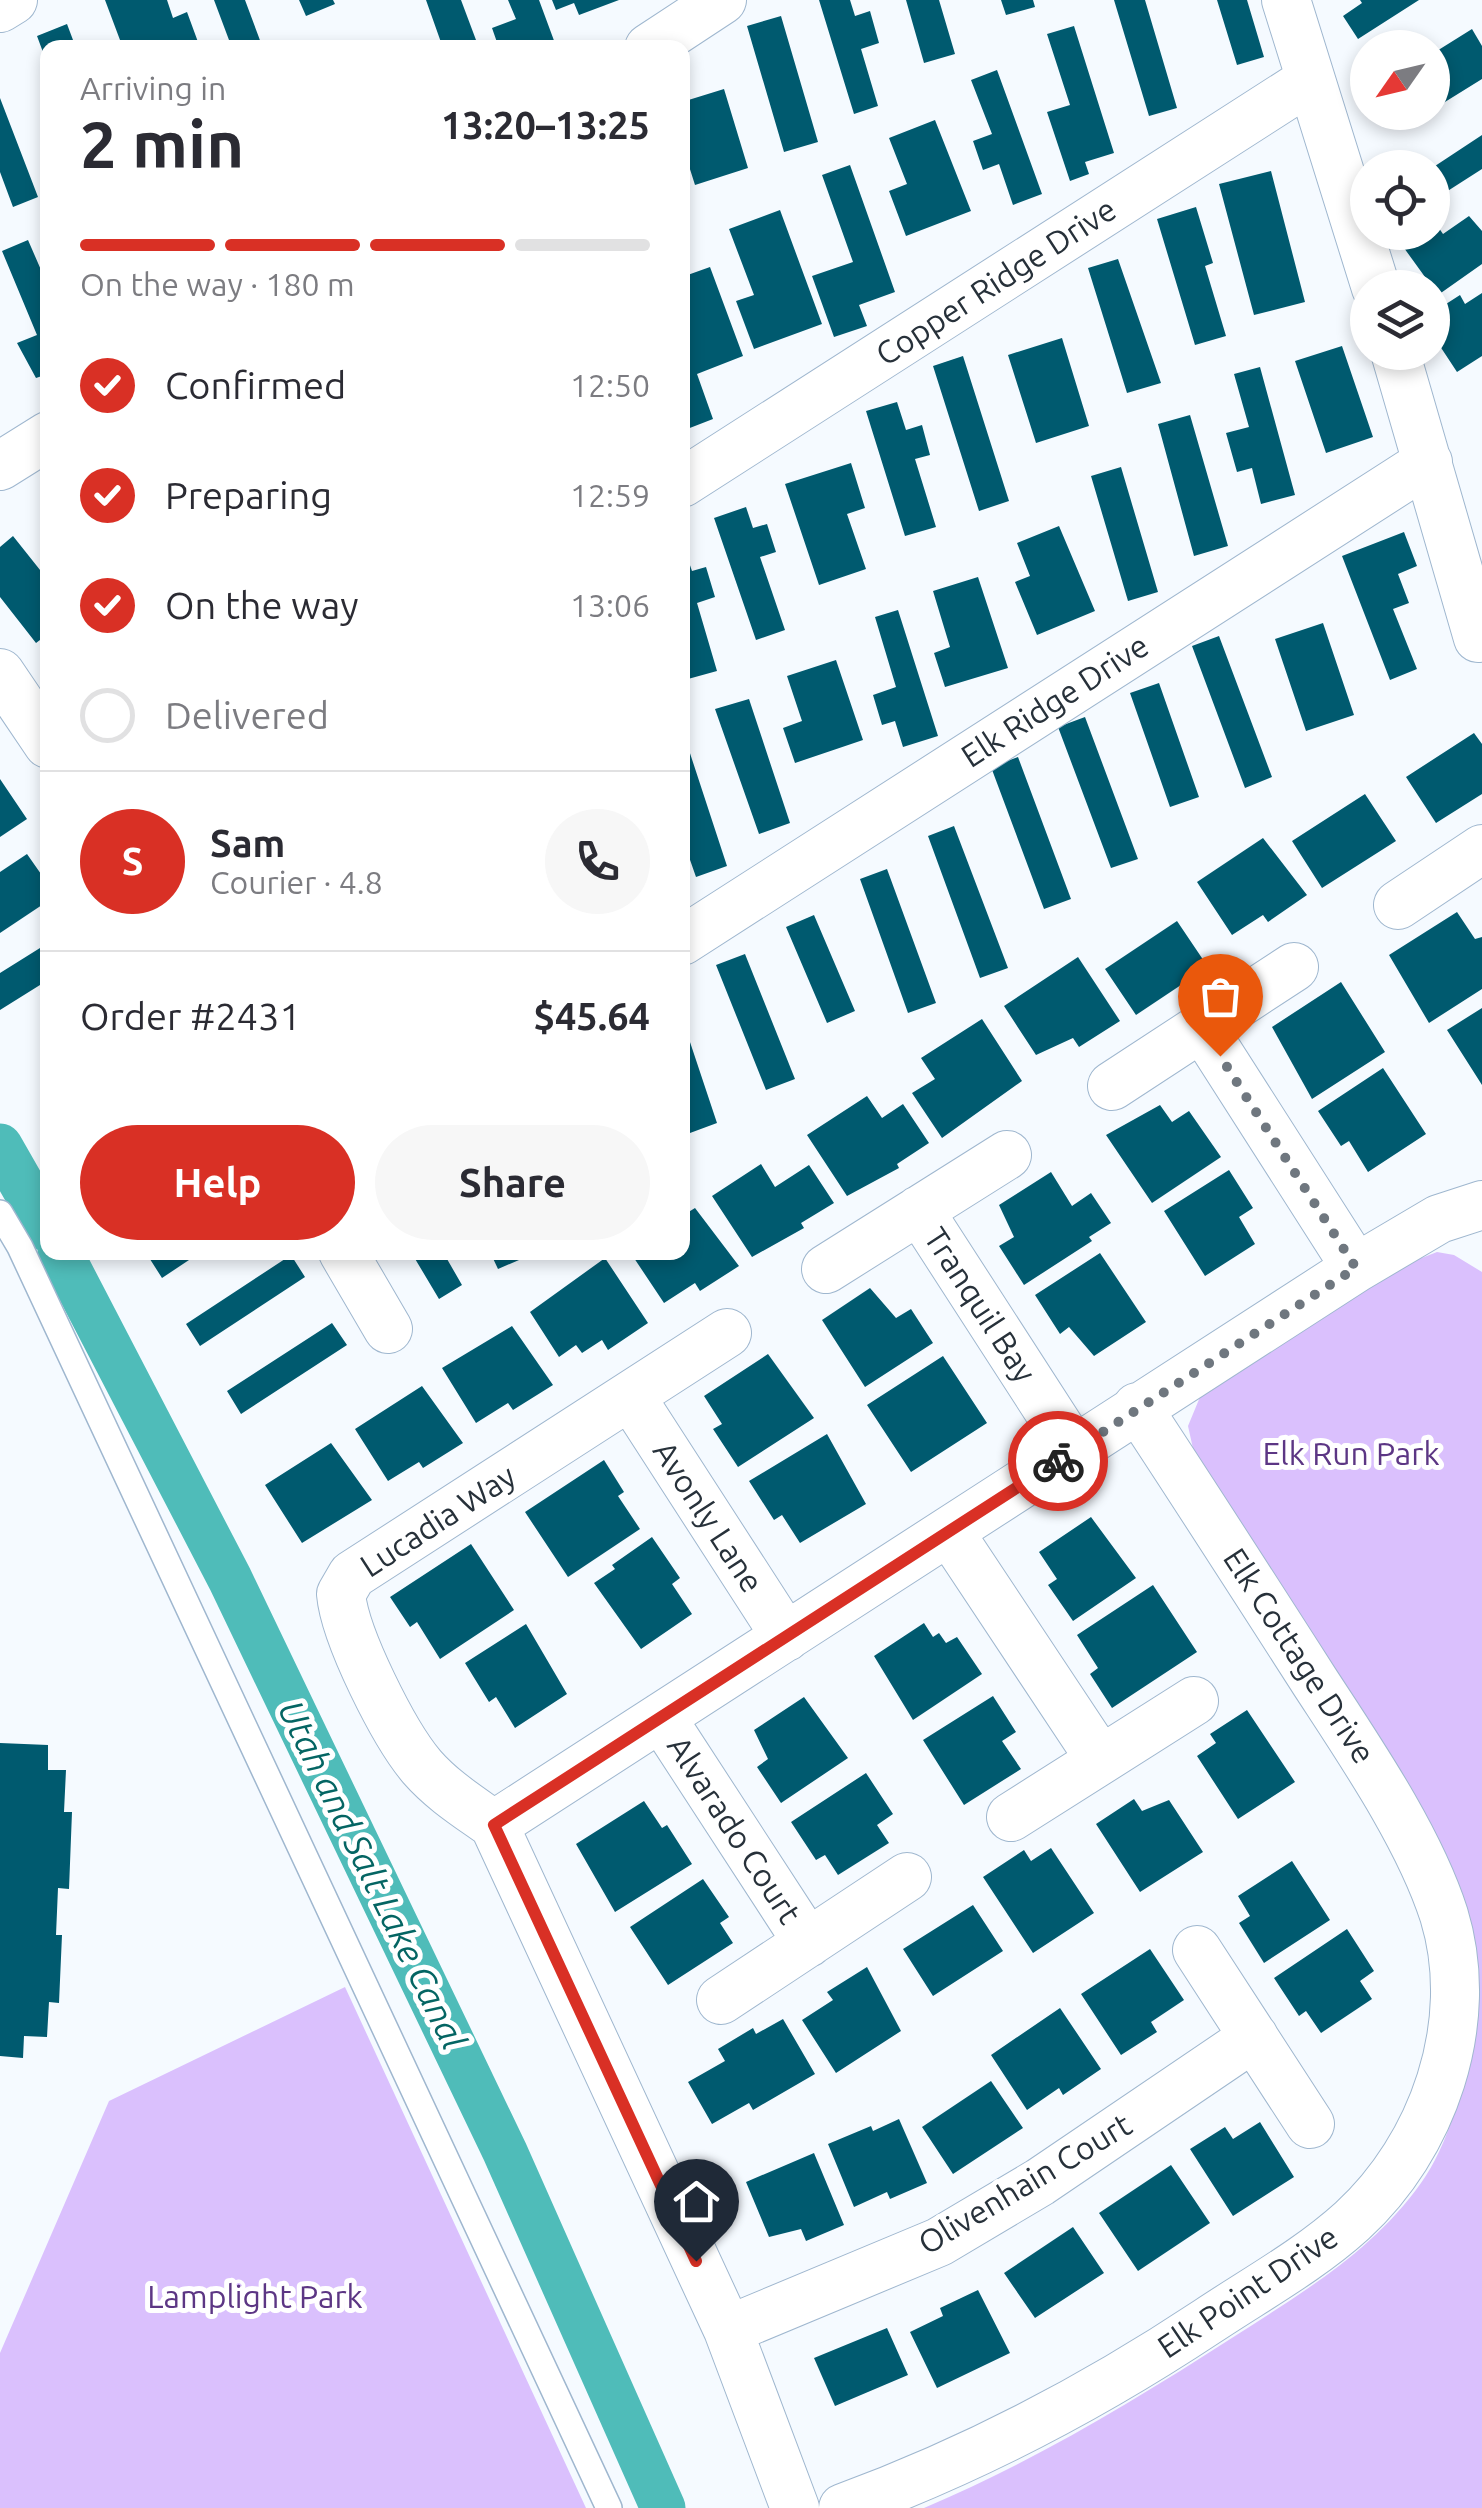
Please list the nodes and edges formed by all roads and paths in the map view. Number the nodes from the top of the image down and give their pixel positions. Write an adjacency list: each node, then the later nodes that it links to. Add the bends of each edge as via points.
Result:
1 (13, 0): 4 (street)
2 (722, 0): 5 (street)
3 (1286, 0): 6 (street)
4 (0, 8)
5 (660, 40)
6 (1310, 80): 7 (street); 12 (street, Copper Ridge Drive)
7 (1370, 270)
8 (1401, 370): 10 (street)
9 (40, 441): 11 (street)
10 (1428, 462): 13 (street); 18 (street, Elk Ridge Drive)
11 (0, 466)
12 (690, 478)
13 (1478, 638)
14 (0, 673): 15 (street)
15 (40, 732)
16 (1482, 849): 17 (street)
17 (1398, 905)
18 (690, 936)
19 (1294, 967): 20 (street)
20 (1202, 1027): 21 (street); 27 (street)
21 (1112, 1086)
22 (1008, 1156): 24 (street, Tranquil Bay)
23 (1482, 1206): 27 (street, via 1439,1219)
24 (919, 1210): 28 (street, Tranquil Bay); 33 (street, Tranquil Bay)
25 (0, 1213): 49 (lane)
26 (348, 1260): 29 (street)
27 (1356, 1268): 32 (street)
28 (826, 1269)
29 (388, 1329)
30 (727, 1333): 31 (street, Lucadia Way)
31 (631, 1397): 35 (street, Avonly Lane); 40 (street, Lucadia Way, via 352,1575 342,1594 352,1639 420,1764)
32 (1137, 1406): 33 (street); 42 (street, Elk Cottage Drive, via 1387,1793)
33 (1074, 1450): 34 (street)
34 (950, 1533): 35 (street); 38 (street)
35 (786, 1637): 37 (street)
36 (1194, 1700): 38 (street)
37 (660, 1717): 40 (street); 43 (street, Alvarado Court)
38 (1100, 1759): 39 (street)
39 (1011, 1818)
40 (494, 1825): 48 (street)
41 (907, 1878): 43 (street, Alvarado Court)
42 (1444, 1916): 51 (street, Elk Point Drive, via 1454,1972 1443,2077 1408,2154 1354,2220 1089,2396 994,2447)
43 (808, 1943): 45 (street, Alvarado Court)
44 (1196, 1950): 46 (street)
45 (720, 2000)
46 (1254, 2036): 47 (street); 48 (street, Olivenhain Court, via 1040,2182 939,2242)
47 (1310, 2124)
48 (728, 2330): 50 (street)
49 (610, 2508)
50 (796, 2508)
51 (842, 2508)

